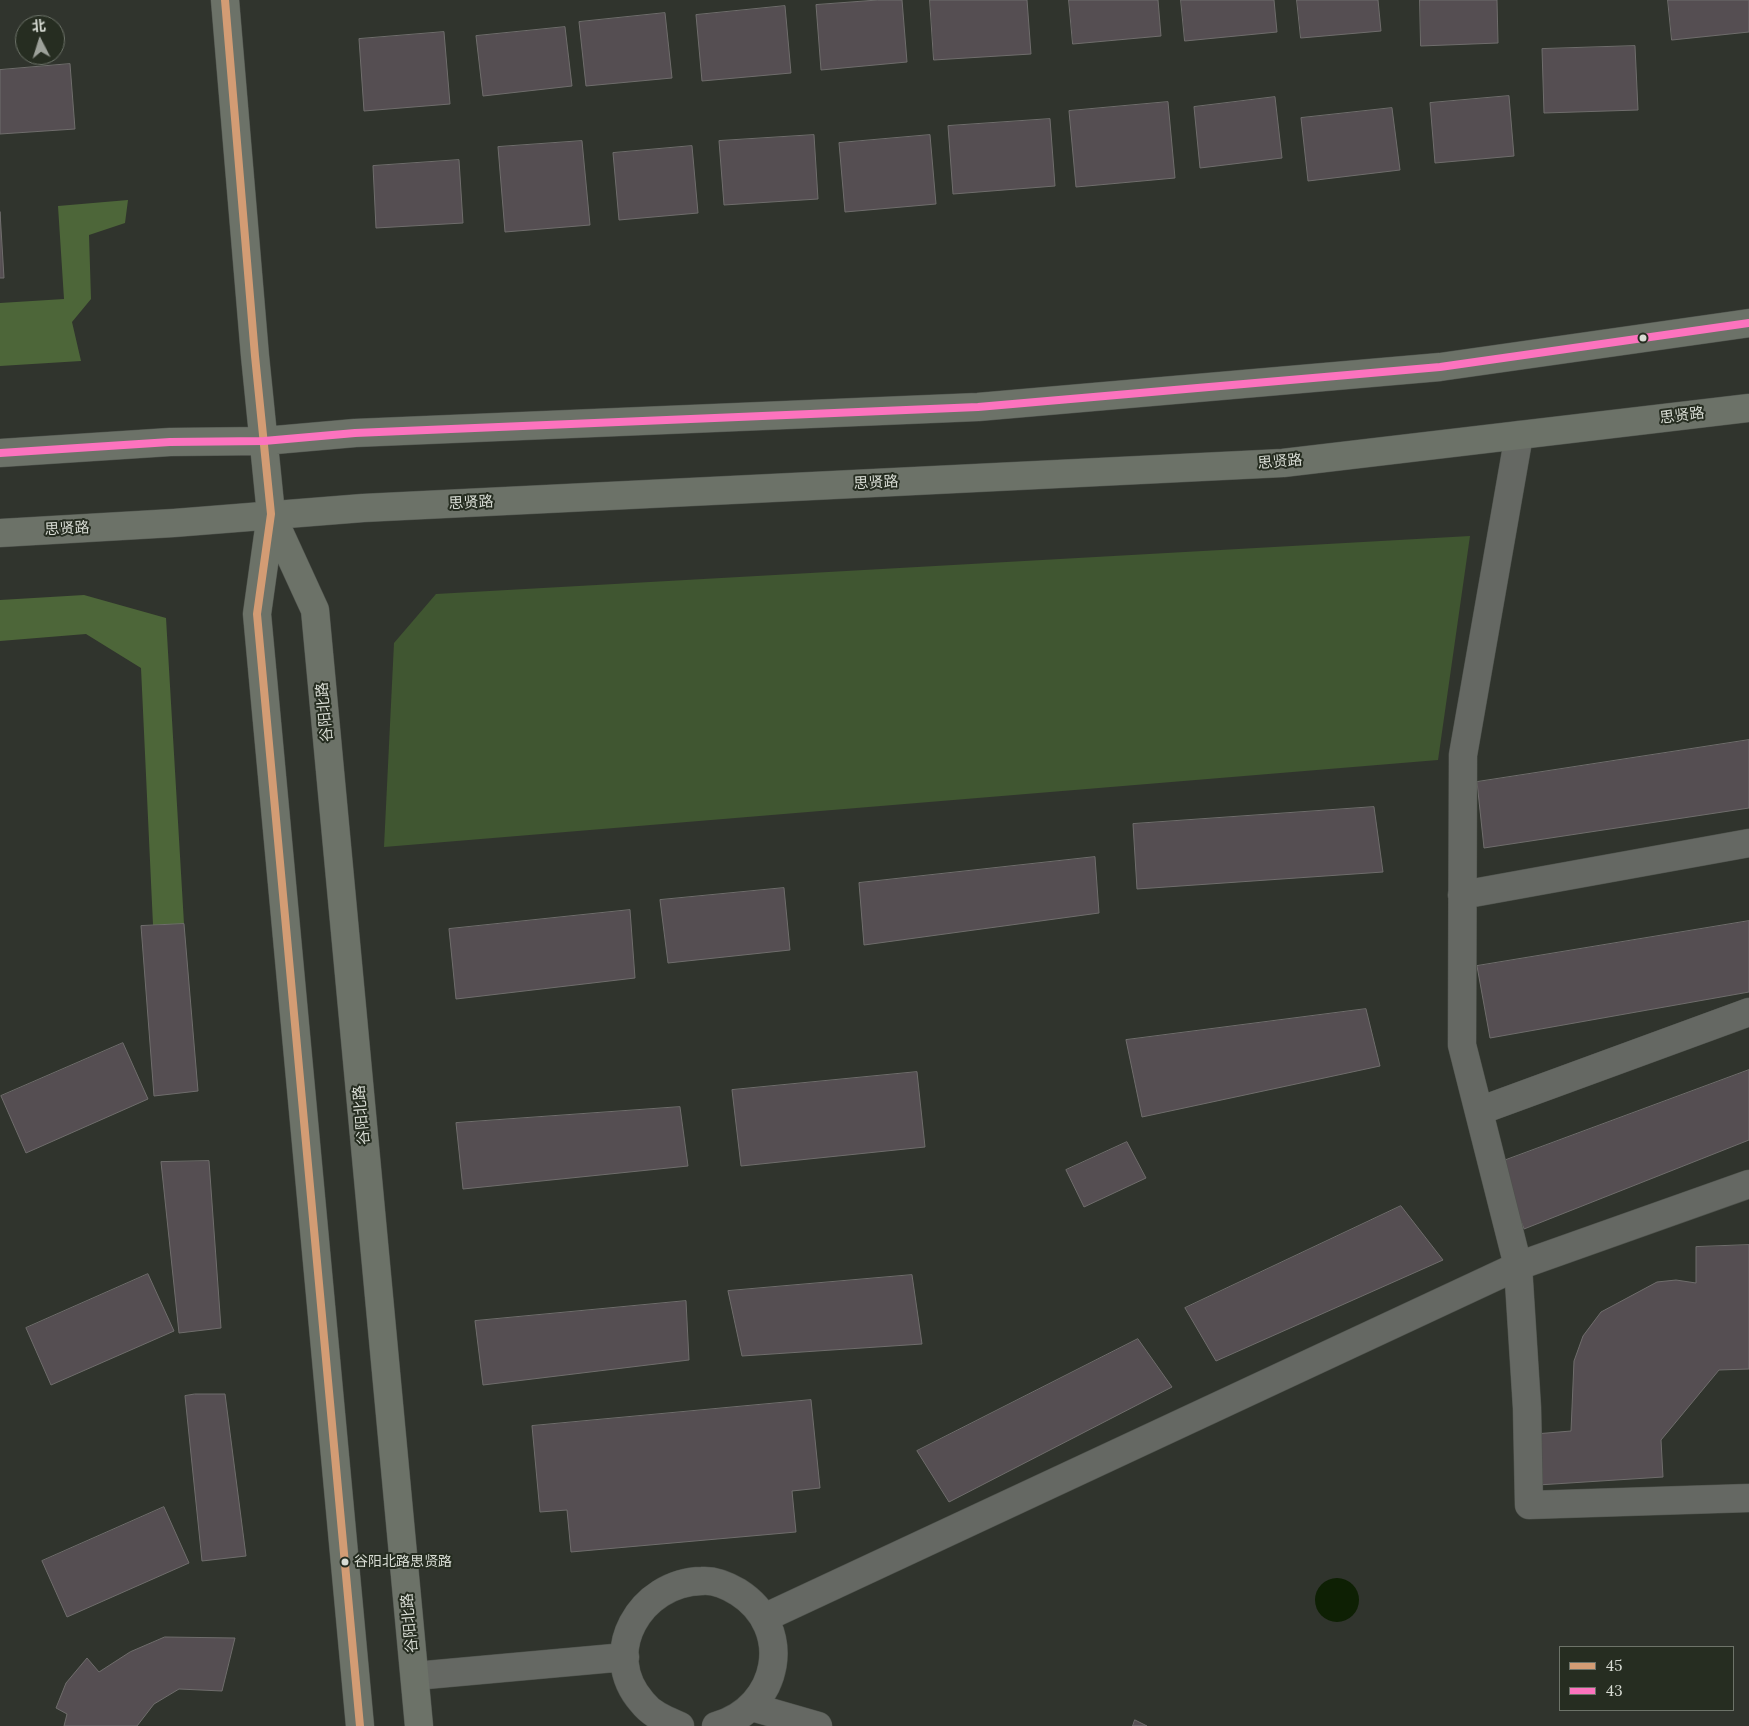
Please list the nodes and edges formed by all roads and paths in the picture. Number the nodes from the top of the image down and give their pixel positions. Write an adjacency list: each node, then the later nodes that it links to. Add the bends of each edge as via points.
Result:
1 (225, 0): 5 (main road, 谷阳北路)
2 (1749, 323): 5 (main road, via 1440,367 978,407 355,433)
3 (1749, 408): 4 (main road, 思贤路)
4 (1520, 435): 7 (main road, 思贤路, via 1284,462); 10 (lane, via 1462,755)
5 (264, 441): 6 (main road, via 170,442); 7 (main road, 谷阳北路)
6 (0, 453)
7 (271, 514): 8 (main road, 思贤路); 18 (main road, 谷阳北路, via 315,610); 20 (main road, 谷阳北路, via 257,614)
8 (0, 533)
9 (1749, 843): 10 (lane)
10 (1462, 895): 12 (lane, via 1462,1045)
11 (1749, 1012): 12 (lane)
12 (1479, 1111): 14 (lane)
13 (1749, 1184): 14 (lane)
14 (1518, 1266): 15 (lane, via 1529,1505); 16 (lane)
15 (1749, 1498)
16 (764, 1618): 17 (lane, via 749,1599 728,1586 704,1580 679,1583 657,1593 639,1610 628,1632); 19 (lane, via 773,1641 773,1665 766,1688)
17 (624, 1657): 18 (lane); 22 (lane, via 629,1681 641,1702 660,1718)
18 (414, 1676): 21 (main road, 谷阳北路)
19 (752, 1707): 23 (lane, via 732,1722); 24 (lane)
20 (360, 1726)
21 (419, 1726)
22 (680, 1726)
23 (716, 1726)
24 (818, 1726)

